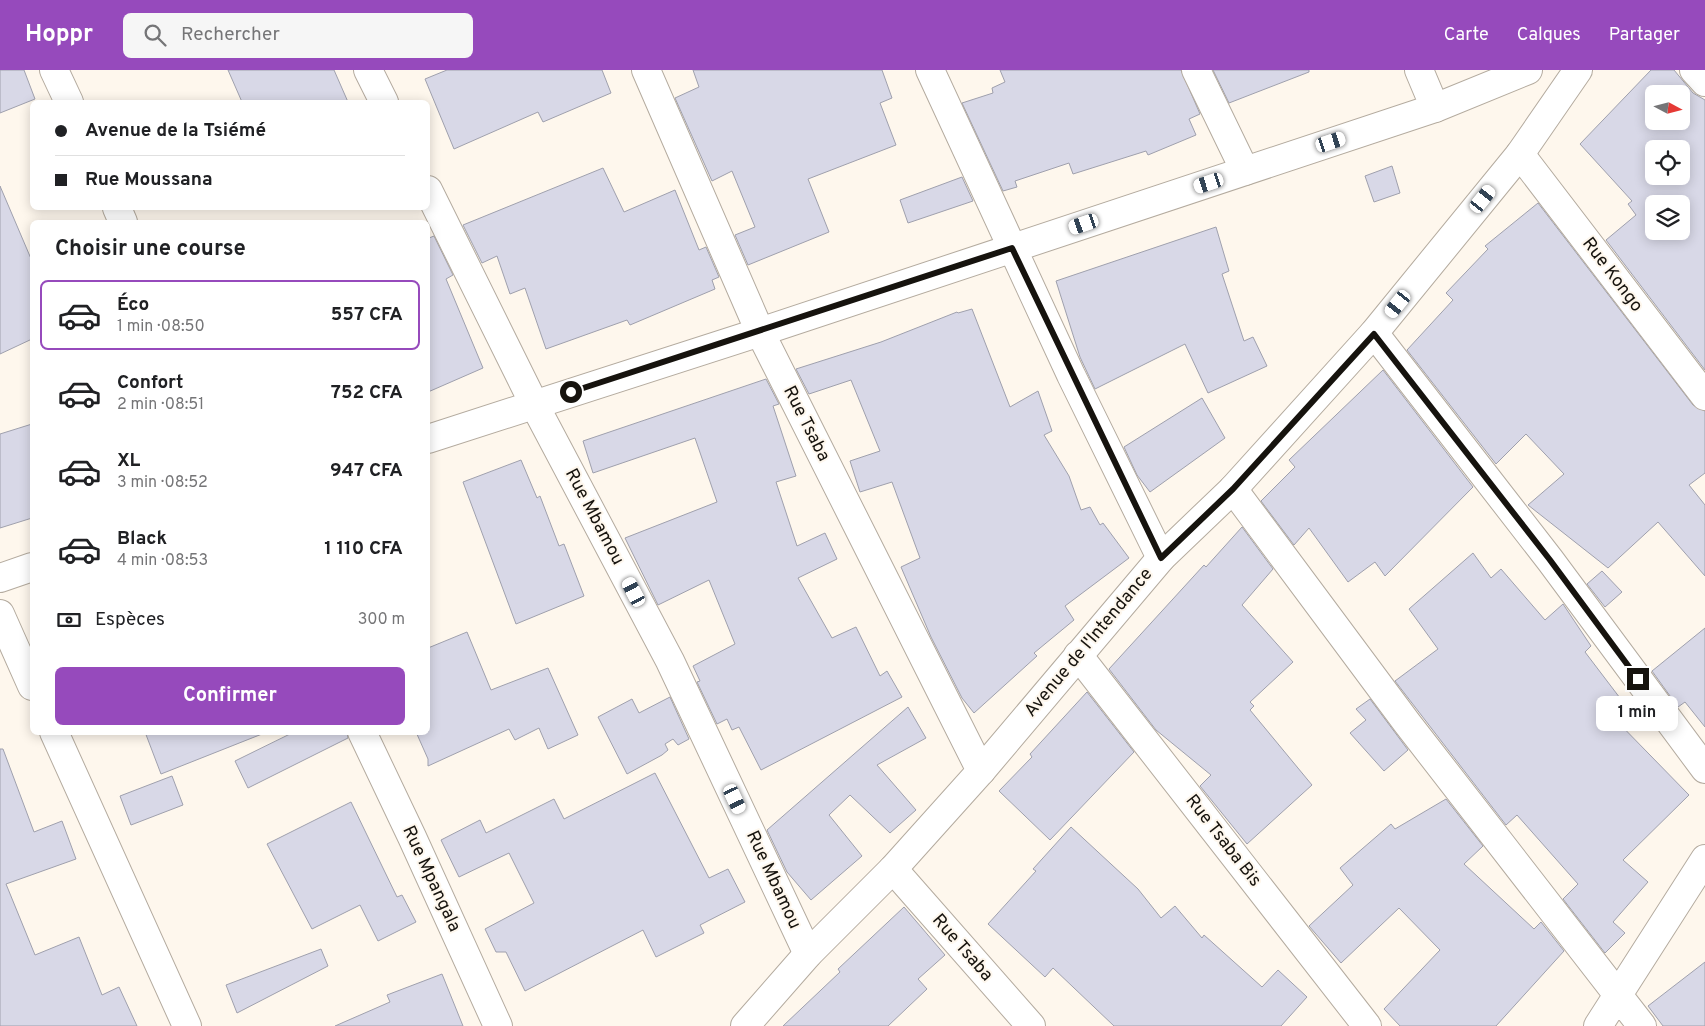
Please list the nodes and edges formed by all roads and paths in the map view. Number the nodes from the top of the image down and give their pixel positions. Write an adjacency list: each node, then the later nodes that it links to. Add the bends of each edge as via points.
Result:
1 (54, 70): 11 (street)
2 (368, 70): 12 (street)
3 (646, 70): 18 (street, Rue Tsaba)
4 (930, 70): 17 (street)
5 (1196, 70): 15 (street)
6 (1419, 70): 13 (street)
7 (1528, 70): 13 (street)
8 (1578, 70): 14 (street, Avenue de l'Intendance)
9 (1694, 70): 10 (street)
10 (1705, 82)
11 (68, 100)
12 (383, 100)
13 (1435, 108): 15 (street)
14 (1520, 154): 19 (street, Avenue de l'Intendance); 20 (street, Rue Kongo)
15 (1245, 171): 17 (street)
16 (430, 194): 21 (street, Rue Mbamou)
17 (1012, 248): 18 (street); 24 (street)
18 (760, 332): 21 (street); 33 (street, Rue Tsaba)
19 (1374, 334): 23 (street, Avenue de l'Intendance); 32 (street, via 1550,560)
20 (1705, 396)
21 (534, 404): 22 (street); 36 (street, Rue Mbamou, via 670,661)
22 (430, 438)
23 (1233, 489): 24 (street, Avenue de l'Intendance); 37 (street, via 1408,723)
24 (1161, 558): 28 (street, Avenue de l'Intendance)
25 (30, 568): 26 (street)
26 (0, 578)
27 (0, 614): 29 (street)
28 (1078, 655): 33 (street, Avenue de l'Intendance); 42 (street, Rue Tsaba Bis)
29 (30, 682)
30 (55, 735): 38 (street)
31 (363, 735): 39 (street, Rue Mpangala)
32 (1705, 769)
33 (981, 771): 35 (street, Avenue de l'Intendance)
34 (1705, 859): 37 (street)
35 (893, 869): 36 (street, Avenue de l'Intendance); 41 (street, Rue Tsaba)
36 (808, 954): 40 (street, Avenue de l'Intendance)
37 (1619, 994): 43 (street); 44 (street)
38 (187, 1026)
39 (498, 1026)
40 (745, 1026)
41 (1031, 1026)
42 (1367, 1026)
43 (1598, 1026)
44 (1642, 1026)

